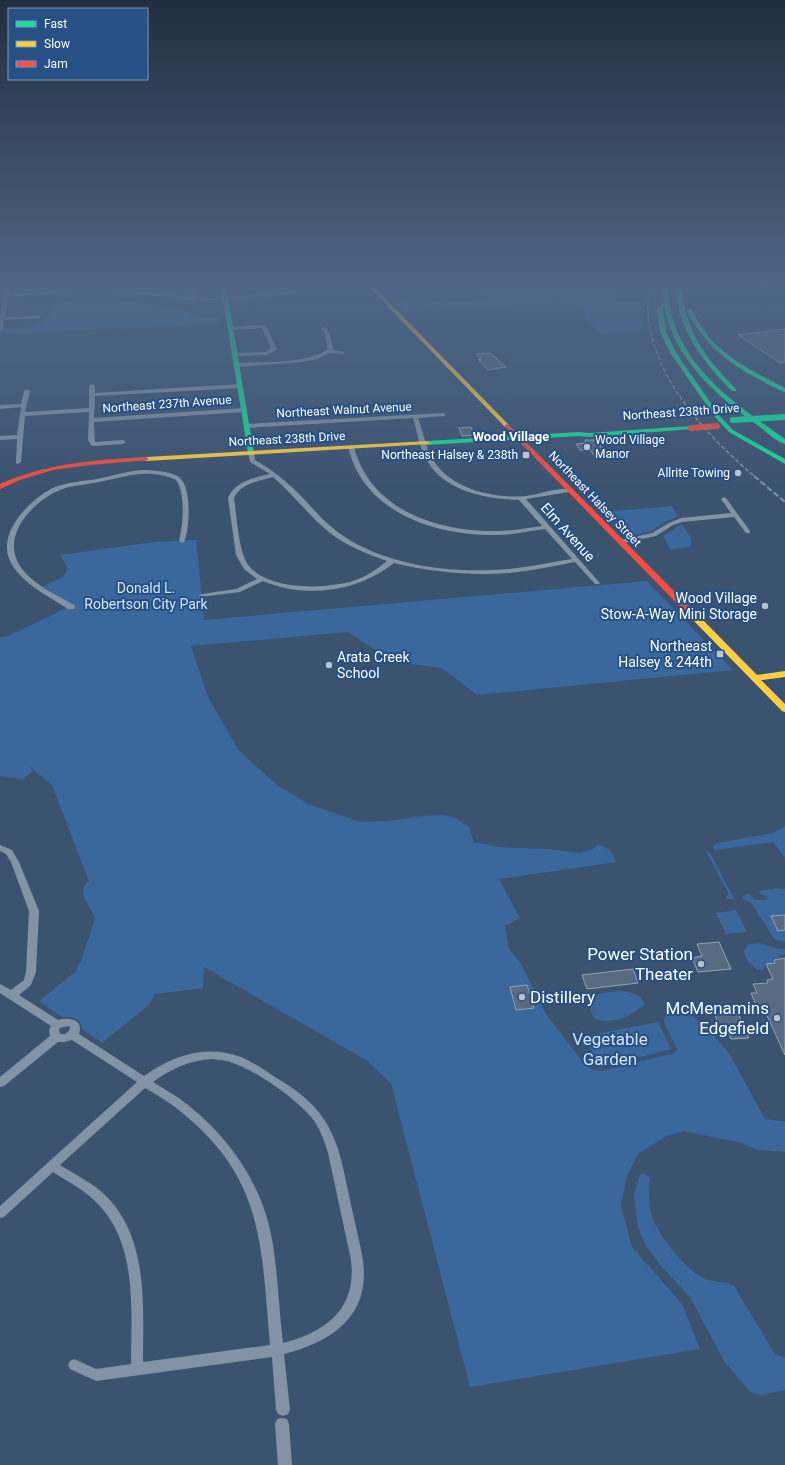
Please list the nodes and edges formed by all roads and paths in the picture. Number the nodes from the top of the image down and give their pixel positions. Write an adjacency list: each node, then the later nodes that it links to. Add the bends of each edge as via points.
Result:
1 (244, 354): 8 (street)
2 (325, 354): 9 (street, via 310,359)
3 (437, 354): 31 (main road, Northeast Halsey Street)
4 (675, 354): 26 (main road, via 688,376)
5 (688, 354): 33 (main road, via 699,370 738,408)
6 (703, 354): 15 (main road, via 712,368)
7 (724, 354): 12 (main road, via 736,364)
8 (234, 355): 9 (main road)
9 (236, 365): 11 (main road)
10 (92, 386): 14 (street)
11 (240, 386): 14 (street); 20 (main road)
12 (785, 390)
13 (27, 391): 16 (street)
14 (92, 395): 19 (street)
15 (741, 397)
16 (24, 405): 17 (street); 21 (street)
17 (0, 406)
18 (754, 408): 27 (main road)
19 (92, 410): 21 (street); 25 (street)
20 (244, 410): 25 (street, Northeast 237th Avenue); 28 (main road)
21 (22, 414): 29 (street)
22 (443, 415): 23 (street, Northeast Walnut Avenue)
23 (415, 417): 28 (street, Northeast Walnut Avenue); 34 (street)
24 (785, 417): 26 (main road, Northeast 238th Drive, bridge)
25 (92, 420): 32 (street, via 93,444)
26 (725, 423): 27 (main road, Northeast 238th Drive); 31 (main road, Northeast 238th Drive, bridge, via 589,435); 40 (main road, via 731,431)
27 (782, 424)
28 (247, 426): 36 (main road)
29 (20, 436): 30 (street); 39 (street)
30 (0, 438)
31 (518, 438): 34 (main road, Northeast 238th Drive); 44 (main road, Northeast Halsey Street)
32 (123, 442)
33 (785, 442)
34 (424, 443): 35 (main road, Northeast 238th Drive); 45 (street, via 434,467 454,484 481,493)
35 (351, 447): 36 (main road, Northeast 238th Drive); 48 (street, via 358,470 373,490 397,508 421,521 449,529 476,532 508,532)
36 (252, 455): 37 (main road, Northeast 238th Drive); 42 (street, via 252,461)
37 (183, 457): 38 (main road, Northeast 238th Drive); 41 (main road, via 159,464)
38 (150, 458): 41 (street); 43 (main road, Northeast 238th Drive, via 56,467 29,474)
39 (18, 462)
40 (785, 462)
41 (154, 471): 50 (street, via 176,478 182,486 186,516); 57 (street, via 133,471 58,489 38,500 21,519 10,544 17,566 27,578)
42 (273, 475): 52 (street, via 286,484 332,531 364,550); 54 (street, via 242,485 234,491 231,498 239,555 247,569)
43 (0, 487)
44 (569, 490): 45 (street); 51 (main road, Northeast Halsey Street)
45 (521, 498): 48 (street, Elm Avenue)
46 (724, 499): 47 (street)
47 (736, 515): 49 (street); 51 (street, via 681,520 654,535)
48 (546, 527): 53 (street, Elm Avenue)
49 (748, 532)
50 (182, 541)
51 (620, 542): 59 (main road, Northeast Halsey Street)
52 (393, 560): 53 (street, via 445,570 482,572); 54 (street, via 370,576 340,586 299,588)
53 (576, 560): 55 (street, Elm Avenue)
54 (262, 579): 56 (street, via 238,591)
55 (597, 583)
56 (202, 596)
57 (71, 606)
58 (785, 674): 59 (main road)
59 (754, 678): 60 (main road, Northeast Halsey Street)
60 (785, 709)
61 (0, 848): 63 (street, via 9,852 15,862 34,911 31,972 28,982)
62 (0, 988): 63 (street)
63 (12, 995): 64 (street)
64 (57, 1025): 65 (street, via 72,1023 76,1028); 66 (street, via 54,1029)
65 (73, 1035): 66 (street, via 66,1039); 67 (street)
66 (56, 1037): 68 (street)
67 (144, 1082): 69 (street); 71 (street, via 183,1107 210,1130 229,1152 250,1188 263,1223 267,1246); 71 (street, via 161,1069 183,1059 206,1055 229,1057 246,1064 302,1100 320,1121 328,1136 356,1255 358,1284 348,1311 328,1332 302,1344)
68 (0, 1083)
69 (53, 1166): 70 (street); 73 (street, via 102,1200 122,1226 133,1260 136,1284)
70 (0, 1213)
71 (277, 1350): 73 (street); 74 (street)
72 (74, 1365): 73 (street, via 96,1375)
73 (137, 1370)
74 (283, 1410)
75 (282, 1424): 76 (street)
76 (285, 1465)

